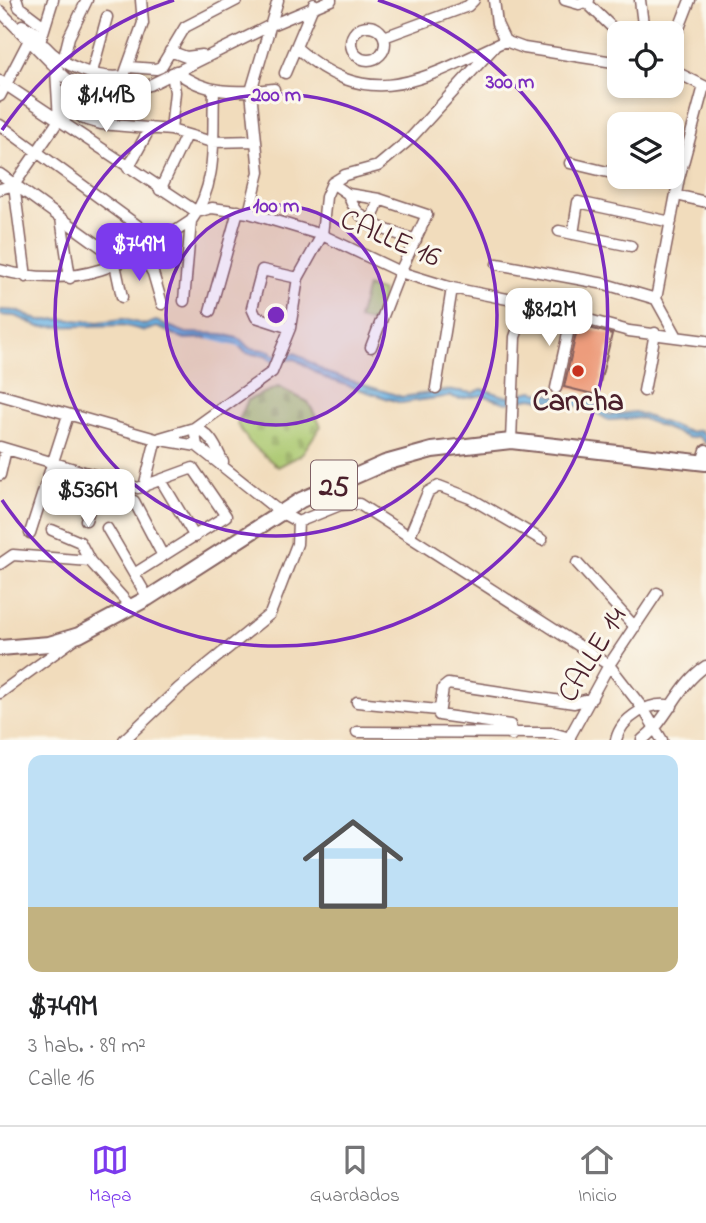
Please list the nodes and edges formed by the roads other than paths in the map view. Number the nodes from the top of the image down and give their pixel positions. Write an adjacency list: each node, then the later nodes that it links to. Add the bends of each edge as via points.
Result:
1 (52, 0): 20 (street)
2 (87, 0): 30 (street)
3 (141, 0): 31 (street, via 143,23)
4 (237, 0): 26 (street, via 179,32)
5 (278, 0): 21 (street)
6 (331, 0): 14 (street)
7 (474, 0): 22 (street)
8 (565, 0): 13 (street)
9 (640, 0): 18 (street)
10 (690, 0): 19 (street)
11 (17, 1): 20 (street)
12 (493, 1): 24 (street)
13 (588, 1): 17 (street)
14 (314, 4): 21 (street); 25 (street)
15 (2, 17): 23 (street)
16 (107, 18): 32 (street)
17 (607, 21)
18 (643, 21)
19 (682, 21)
20 (44, 26): 23 (street)
21 (269, 26): 27 (street); 40 (street)
22 (384, 37)
23 (39, 41): 28 (street); 28 (street); 30 (street); 36 (street)
24 (500, 44): 25 (street, via 409,84 372,87 321,69); 29 (street); 57 (street, via 378,166 345,175)
25 (298, 49): 34 (street)
26 (170, 51): 27 (street, via 186,57); 31 (street, via 156,69)
27 (210, 54): 33 (street)
28 (46, 60): 30 (street)
29 (607, 61)
30 (59, 66): 32 (street); 41 (street, via 81,87); 44 (street)
31 (127, 70): 32 (street, via 121,78)
32 (92, 72)
33 (174, 72): 39 (street); 41 (street, via 140,89); 47 (street)
34 (285, 73)
35 (684, 76): 37 (street)
36 (4, 83): 42 (street); 44 (street)
37 (705, 86): 51 (street)
38 (274, 89): 40 (street)
39 (214, 91): 40 (street); 50 (street)
40 (251, 92): 49 (street)
41 (113, 95): 43 (street)
42 (0, 96)
43 (76, 113): 44 (street); 46 (street, via 101,124)
44 (60, 120): 52 (street); 54 (street)
45 (0, 125): 52 (street)
46 (150, 128): 47 (street); 54 (street)
47 (171, 130): 48 (street)
48 (186, 135): 50 (street); 61 (street)
49 (256, 141): 50 (street); 67 (street, via 260,172)
50 (212, 142): 68 (street, via 214,165)
51 (684, 148)
52 (37, 150): 58 (street); 76 (street)
53 (569, 163): 55 (street)
54 (128, 169): 61 (street)
55 (607, 172)
56 (0, 174): 58 (street)
57 (332, 184): 62 (street); 74 (street)
58 (14, 185): 59 (street); 69 (street); 83 (street)
59 (0, 189)
60 (675, 189): 63 (street)
61 (160, 190): 68 (street)
62 (348, 194): 64 (street); 71 (street, via 351,205)
63 (676, 195): 65 (street); 70 (street)
64 (379, 199): 71 (street); 75 (street, via 427,215)
65 (706, 202)
66 (238, 211): 67 (street, CALLE 16); 68 (street, CALLE 16, via 212,208); 92 (street)
67 (249, 213): 74 (street, CALLE 16)
68 (194, 217): 76 (street); 89 (street)
69 (61, 218): 79 (street); 84 (street)
70 (671, 222): 73 (street, via 578,202); 88 (street)
71 (370, 225): 75 (street)
72 (559, 231): 73 (street)
73 (573, 234): 77 (street)
74 (322, 235): 82 (street, CALLE 16); 85 (street)
75 (416, 240): 82 (street)
76 (160, 242): 78 (street)
77 (631, 246)
78 (141, 252): 79 (street); 91 (street)
79 (118, 263): 84 (street); 87 (street)
80 (497, 264): 88 (street, via 605,284)
81 (0, 270): 83 (street)
82 (400, 272): 86 (street, CALLE 16); 98 (street)
83 (26, 277): 84 (street)
84 (70, 278)
85 (298, 278): 94 (street); 94 (street, via 262,270 252,308 256,317)
86 (452, 288): 90 (street, CALLE 16); 99 (street)
87 (122, 297)
88 (656, 299): 96 (street)
89 (184, 301)
90 (527, 303): 93 (street, CALLE 16); 108 (street, via 515,337)
91 (162, 304)
92 (210, 311)
93 (572, 315): 95 (street, CALLE 16); 100 (street)
94 (290, 328): 104 (street, via 272,372)
95 (654, 333): 96 (street, CALLE 16); 101 (street)
96 (676, 335): 97 (street, CALLE 16)
97 (706, 341)
98 (371, 347)
99 (436, 388)
100 (555, 388)
101 (644, 391)
102 (0, 395): 103 (street)
103 (68, 415): 106 (street); 112 (street)
104 (212, 416): 105 (street); 107 (street)
105 (194, 428): 106 (street); 107 (street); 109 (street)
106 (156, 439): 109 (street); 117 (street)
107 (211, 439): 113 (street)
108 (511, 441): 111 (highway, 25); 119 (highway, 25, via 458,445 384,463)
109 (197, 446): 113 (street)
110 (3, 448): 112 (street); 114 (street)
111 (705, 458)
112 (53, 462): 115 (street); 124 (street)
113 (225, 466): 119 (street)
114 (0, 475)
115 (100, 476): 117 (street); 120 (street)
116 (162, 482): 117 (street); 126 (street); 126 (street, via 190,467 225,513 224,520)
117 (141, 487)
118 (134, 501): 128 (street)
119 (280, 512): 121 (street); 134 (highway, 25)
120 (86, 520)
121 (298, 522): 125 (street, via 351,503); 152 (street, via 297,544 270,614)
122 (107, 528): 132 (street)
123 (52, 530): 129 (street, via 80,542)
124 (30, 533)
125 (410, 535): 127 (street, via 428,492 439,486 470,498); 139 (street)
126 (195, 537): 128 (street)
127 (542, 540)
128 (163, 556): 132 (street)
129 (90, 561): 131 (street, via 13,555); 135 (street)
130 (577, 563): 136 (street)
131 (0, 564)
132 (134, 573): 134 (street)
133 (657, 593): 136 (street, CALLE 14)
134 (148, 598): 135 (highway, 25)
135 (131, 607): 137 (highway, 25)
136 (635, 627): 139 (street, CALLE 14)
137 (79, 635): 138 (highway, 25, via 49,644); 141 (street)
138 (0, 649)
139 (609, 666): 142 (street, CALLE 14); 146 (street)
140 (706, 666): 144 (street, via 692,675)
141 (0, 693)
142 (592, 698): 145 (street, via 573,703 448,684); 151 (street, CALLE 14)
143 (357, 702): 145 (street)
144 (672, 706): 146 (street, via 658,703); 147 (street)
145 (438, 710): 149 (street, via 439,715 510,724)
146 (644, 710): 147 (street); 153 (street, via 622,725)
147 (656, 729): 154 (street); 155 (street)
148 (357, 733): 150 (street)
149 (512, 735): 150 (street); 151 (street, via 552,733)
150 (431, 738)
151 (569, 739)
152 (124, 740)
153 (616, 740)
154 (642, 740)
155 (662, 740)

